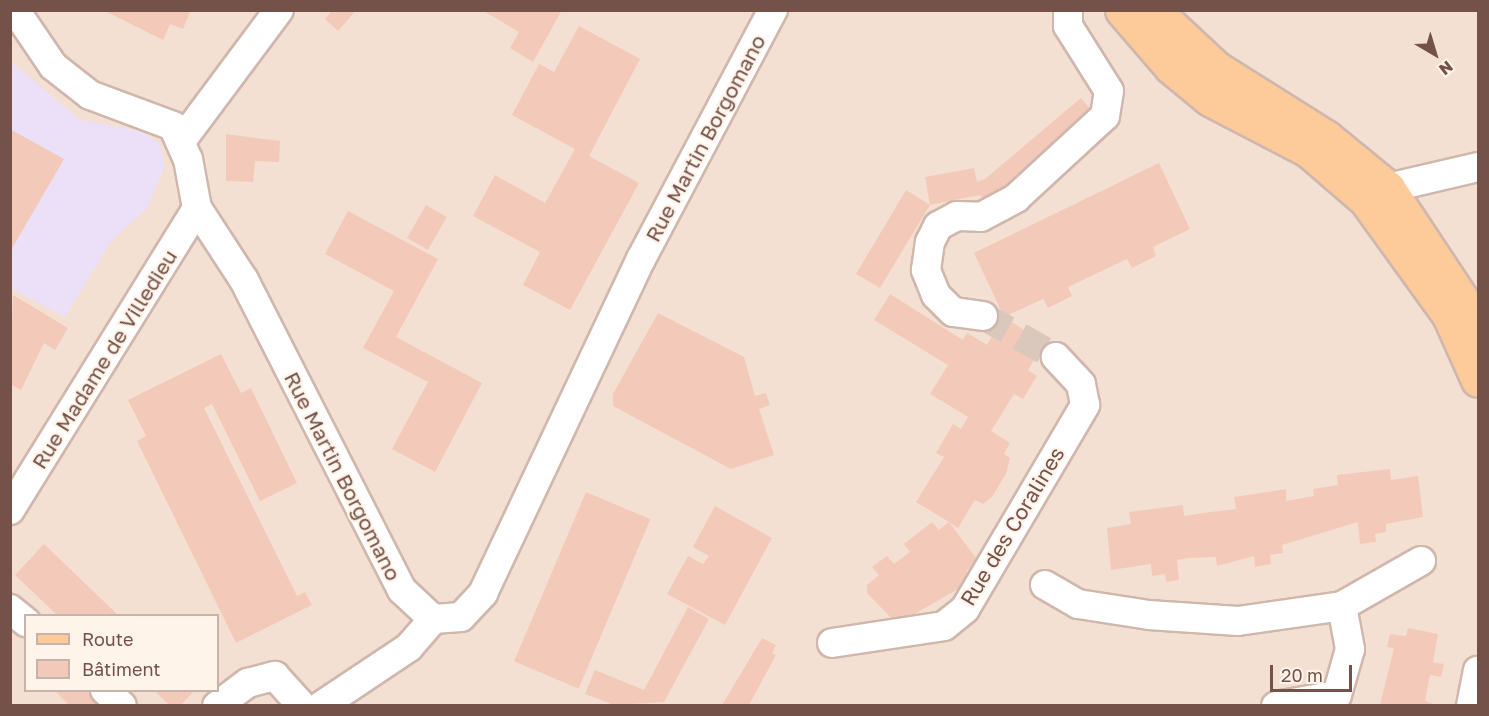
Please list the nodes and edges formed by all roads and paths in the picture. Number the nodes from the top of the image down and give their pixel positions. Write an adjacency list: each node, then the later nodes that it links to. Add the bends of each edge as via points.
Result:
1 (15, 10): 7 (street, via 53,66 90,94 161,118)
2 (279, 10): 7 (street)
3 (773, 10): 21 (street, Rue Martin Borgomano, via 641,259 483,593 461,617)
4 (1068, 10): 11 (street, via 1068,26 1109,91 1106,116 1016,198 981,217 957,216 939,226 930,242 926,270 936,295 953,312)
5 (1122, 10): 9 (main road, via 1171,67 1210,99 1308,150)
6 (1154, 10): 9 (main road, via 1216,68 1327,138)
7 (182, 140): 10 (street, Rue Martin Borgomano)
8 (1479, 167): 9 (street)
9 (1377, 194): 12 (main road); 14 (main road, via 1449,315)
10 (197, 208): 15 (street, Rue Madame de Villedieu); 21 (street, Rue Martin Borgomano, via 244,280 402,590)
11 (983, 316)
12 (1479, 324)
13 (1056, 357): 22 (street, Rue des Coralines, via 1082,384 1085,405 965,609 944,626)
14 (1479, 380)
15 (10, 510)
16 (1421, 561): 18 (street)
17 (1045, 585): 18 (street, via 1078,604 1149,615 1238,621)
18 (1342, 606): 29 (street, via 1350,649 1337,695)
19 (10, 609): 20 (street)
20 (24, 620)
21 (433, 620): 28 (street, via 409,647)
22 (832, 643)
23 (1479, 671): 30 (street)
24 (107, 692): 25 (street)
25 (122, 705)
26 (217, 705): 27 (street, via 248,683 275,676)
27 (302, 705)
28 (321, 705)
29 (1276, 705)
30 (1471, 705)

